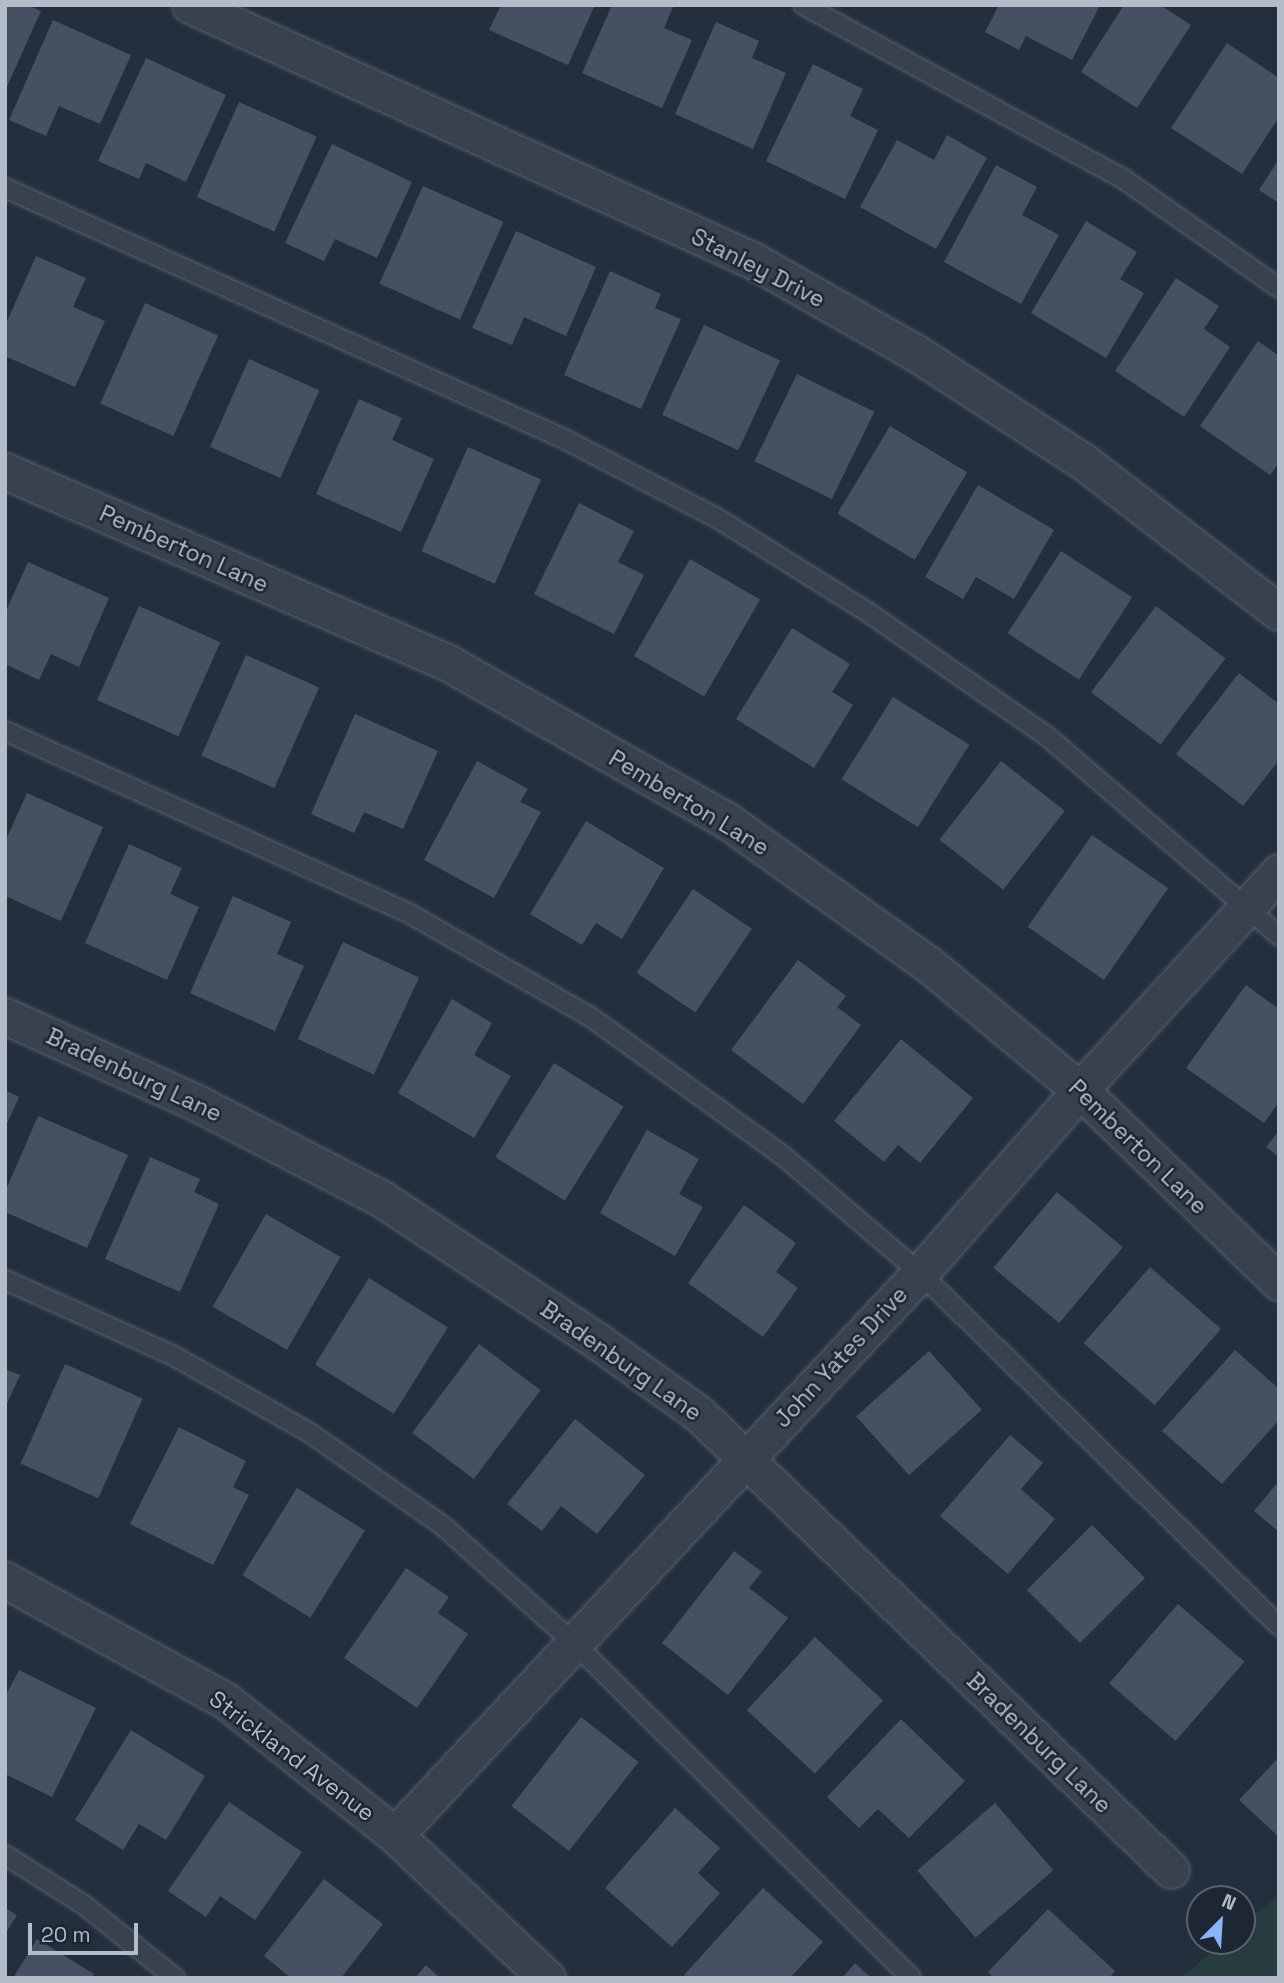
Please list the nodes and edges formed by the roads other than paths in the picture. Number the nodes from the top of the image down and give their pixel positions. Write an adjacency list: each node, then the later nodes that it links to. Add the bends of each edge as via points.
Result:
1 (190, 5): 6 (street, Stanley Drive, via 765,267 916,354 1084,461)
2 (803, 5): 4 (lane, via 1122,178)
3 (5, 188): 9 (lane, via 562,438 717,519 869,613 1048,737)
4 (1279, 288)
5 (5, 471): 12 (street, Pemberton Lane, via 450,664 577,734 748,836 928,964)
6 (1279, 612)
7 (5, 731): 13 (lane, via 410,914 592,1018 782,1155)
8 (1279, 872): 9 (street, John Yates Drive)
9 (1248, 907): 10 (lane); 12 (street, John Yates Drive)
10 (1279, 936)
11 (5, 1016): 16 (street, Bradenburg Lane, via 198,1103 382,1199 699,1414)
12 (1080, 1090): 13 (street, John Yates Drive); 15 (street, Pemberton Lane)
13 (920, 1273): 16 (street, John Yates Drive); 18 (lane)
14 (5, 1280): 19 (lane, via 174,1356 310,1433 442,1525)
15 (1279, 1282)
16 (744, 1459): 19 (street, John Yates Drive); 22 (street, Bradenburg Lane)
17 (5, 1580): 20 (street, Strickland Avenue, via 226,1701)
18 (1279, 1626)
19 (573, 1643): 20 (street, John Yates Drive); 25 (lane)
20 (395, 1835): 24 (street, Strickland Avenue)
21 (5, 1855): 23 (lane, via 84,1905)
22 (1171, 1870)
23 (175, 1978)
24 (547, 1978)
25 (911, 1978)

